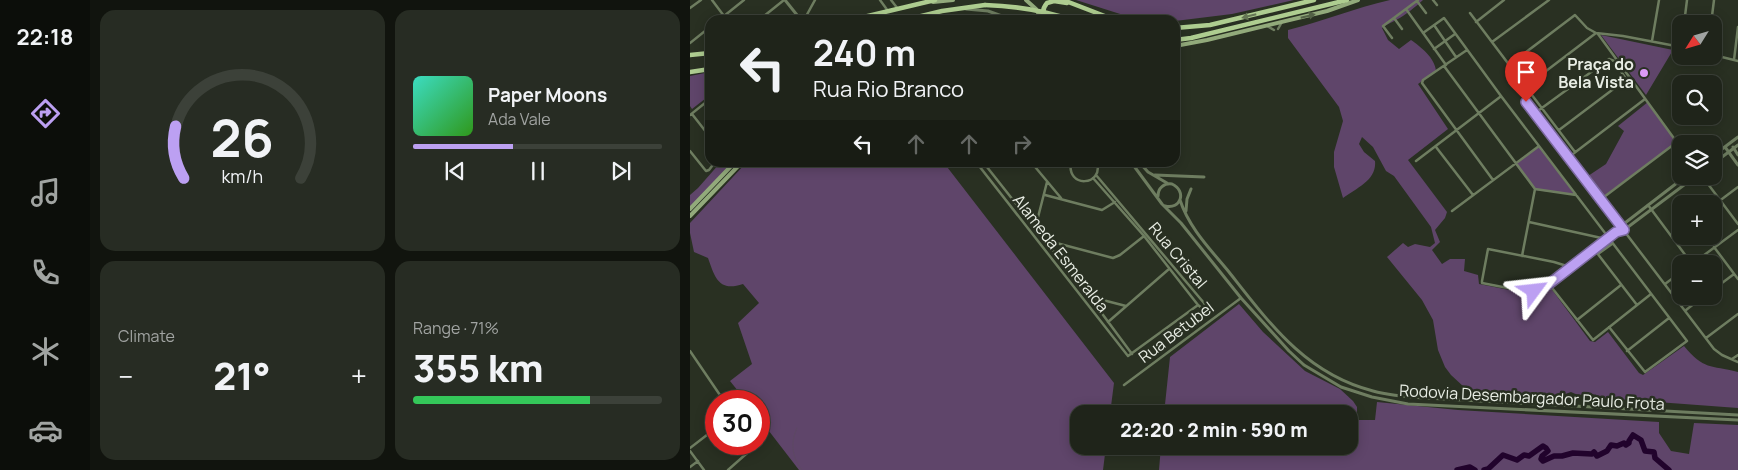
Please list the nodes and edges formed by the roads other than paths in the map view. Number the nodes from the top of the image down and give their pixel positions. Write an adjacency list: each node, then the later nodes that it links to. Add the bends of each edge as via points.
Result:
1 (701, 0): 25 (street)
2 (712, 0): 32 (street)
3 (744, 0): 33 (street)
4 (784, 0): 34 (street); 35 (street)
5 (881, 0): 29 (street)
6 (891, 0): 26 (street)
7 (935, 0): 22 (main road)
8 (953, 0): 22 (main road)
9 (1063, 0): 24 (main road)
10 (1314, 0): 52 (main road, one-way to 52, via 1210,26)
11 (1346, 0): 59 (main road)
12 (1358, 0): 47 (main road, one-way to 12)
13 (1417, 0): 28 (street); 30 (street)
14 (1433, 0): 23 (street)
15 (1504, 0): 48 (street)
16 (1548, 0): 62 (street)
17 (1659, 0): 60 (street)
18 (1687, 0): 44 (street)
19 (1714, 0): 45 (street)
20 (815, 1): 36 (street)
21 (1028, 1): 40 (main road)
22 (926, 2): 26 (main road)
23 (1437, 5)
24 (1080, 6): 41 (main road, via 1049,2 1044,9); 43 (main road)
25 (690, 8)
26 (898, 8): 29 (main road)
27 (958, 8): 38 (main road); 39 (street); 42 (main road, bridge, via 985,5)
28 (1406, 9): 46 (street); 55 (street)
29 (888, 11): 37 (main road)
30 (1426, 13)
31 (1470, 13): 48 (street)
32 (723, 15)
33 (725, 15)
34 (765, 15)
35 (798, 15)
36 (805, 15)
37 (872, 15)
38 (927, 15)
39 (999, 15)
40 (1039, 15)
41 (1045, 15)
42 (1055, 15)
43 (1102, 15)
44 (1685, 15)
45 (1712, 15)
46 (1394, 18): 53 (street); 58 (street, via 1383,26)
47 (1282, 22): 50 (main road); 50 (street, via 1276,30)
48 (1476, 22): 62 (street)
49 (1434, 25): 55 (street); 57 (street, via 1444,18); 61 (street)
50 (1266, 26): 64 (main road)
51 (1738, 27): 72 (street)
52 (1180, 28)
53 (1402, 29)
54 (705, 31): 63 (street)
55 (1423, 33): 66 (street)
56 (1597, 33): 60 (street); 74 (street, via 1574,15); 77 (street); 78 (street)
57 (1455, 34): 61 (street); 67 (street)
58 (1392, 38)
59 (1180, 39)
60 (1652, 41): 65 (street)
61 (1445, 42): 66 (street); 71 (street)
62 (1492, 42): 74 (street)
63 (690, 43)
64 (1180, 45)
65 (1672, 45)
66 (1434, 49): 73 (street)
67 (1467, 50): 71 (street); 79 (street)
68 (705, 54): 69 (main road)
69 (690, 55)
70 (1722, 57): 72 (street)
71 (1456, 58): 73 (street)
72 (1737, 61)
73 (1445, 65): 84 (street); 87 (street, via 1422,81)
74 (1509, 65): 78 (street)
75 (705, 70): 76 (main road)
76 (690, 72)
77 (1628, 78): 80 (street); 83 (street, via 1614,61 1608,59); 88 (street)
78 (1526, 86): 83 (street)
79 (1500, 96): 84 (street); 94 (street)
80 (1645, 99): 90 (street); 101 (street)
81 (1526, 102): 85 (street)
82 (705, 103): 86 (street)
83 (1542, 108): 85 (street); 88 (street)
84 (1479, 113): 87 (street); 107 (street)
85 (1535, 113): 104 (street)
86 (691, 114): 89 (street)
87 (1456, 130): 96 (street); 125 (street)
88 (1558, 130): 101 (street)
89 (705, 131)
90 (1672, 135)
91 (1738, 137): 92 (street)
92 (1730, 144): 97 (street); 98 (street)
93 (1738, 145): 98 (street)
94 (1539, 146): 107 (street); 134 (street)
95 (1672, 146): 140 (street)
96 (1436, 147): 106 (street); 135 (street)
97 (1725, 147): 99 (street); 102 (street)
98 (1733, 148): 102 (street); 103 (street)
99 (1722, 149)
100 (690, 151): 109 (street, via 705,170)
101 (1575, 152): 104 (street)
102 (1728, 152): 105 (street); 108 (street)
103 (1738, 155)
104 (1569, 157): 140 (street)
105 (1722, 157)
106 (1416, 161)
107 (1516, 163): 125 (street); 132 (street)
108 (1738, 165)
109 (711, 167)
110 (730, 167): 145 (main road)
111 (737, 167): 149 (main road)
112 (980, 167): 124 (street, Alameda Esmeralda)
113 (986, 167): 121 (street, Alameda Esmeralda)
114 (1035, 167): 126 (street)
115 (1070, 167): 123 (street, via 1075,178 1084,182)
116 (1098, 167): 119 (street)
117 (1135, 167): 137 (street)
118 (1145, 167): 120 (street)
119 (1096, 175): 123 (street); 150 (street, Rua Cristal)
120 (1155, 175): 122 (street); 127 (street)
121 (993, 176): 124 (street); 152 (street, Alameda Esmeralda)
122 (1204, 177)
123 (1093, 178): 141 (street, Rua Cristal)
124 (989, 179): 155 (street, Alameda Esmeralda)
125 (1493, 180): 135 (street)
126 (1047, 182): 133 (street); 136 (street)
127 (1168, 184): 137 (street, via 1159,190); 139 (street, via 1180,189)
128 (1674, 185): 143 (street)
129 (1684, 185): 147 (street)
130 (1738, 187): 138 (street)
131 (1191, 189): 148 (street, via 1186,199)
132 (1535, 189): 134 (street); 151 (street)
133 (1045, 195): 136 (street); 156 (street)
134 (1576, 195): 162 (street)
135 (1473, 196): 146 (street)
136 (1062, 199): 141 (street, via 1102,210)
137 (1158, 199): 144 (street)
138 (1722, 199)
139 (1180, 200): 144 (street, via 1174,206); 148 (street, Rodovia Desembargador Paulo Frota)
140 (1600, 200): 154 (street)
141 (1115, 202): 150 (street, Rua Cristal)
142 (1722, 203): 153 (street)
143 (1648, 205): 147 (street); 154 (street)
144 (1164, 206): 187 (street, Rodovia Desembargador Paulo Frota)
145 (690, 209)
146 (1452, 210)
147 (1652, 210): 157 (street); 161 (street)
148 (1185, 214): 209 (street, Rodovia Desembargador Paulo Frota, via 1283,336 1308,360 1334,376 1372,391 1436,399)
149 (690, 216)
150 (1131, 218): 160 (street, Rua Cristal); 180 (street, Rua Cristal)
151 (1529, 222): 162 (street); 170 (street)
152 (1031, 223): 155 (street); 156 (street, Alameda Esmeralda)
153 (1738, 224)
154 (1621, 226): 157 (street); 159 (street)
155 (1027, 227): 173 (street, Alameda Esmeralda)
156 (1036, 229): 163 (street, Alameda Esmeralda)
157 (1624, 230): 159 (street); 182 (street)
158 (1738, 230): 166 (street)
159 (1616, 232): 162 (street)
160 (1144, 236): 164 (street, via 1114,258); 175 (street, Rua Cristal)
161 (1672, 237)
162 (1607, 238): 165 (street); 167 (street)
163 (1044, 239): 164 (street); 171 (street, Alameda Esmeralda)
164 (1064, 244): 171 (street)
165 (1612, 244): 168 (street); 185 (street)
166 (1714, 247): 169 (street); 176 (street)
167 (1594, 249): 168 (street); 174 (street)
168 (1598, 254): 183 (street)
169 (1704, 255)
170 (1522, 256): 174 (street); 181 (street, via 1488,250 1482,282 1529,292)
171 (1059, 258): 172 (street, Alameda Esmeralda)
172 (1062, 262): 173 (street); 186 (street, Alameda Esmeralda)
173 (1057, 266): 196 (street, Alameda Esmeralda)
174 (1570, 267): 181 (street)
175 (1170, 269): 184 (street, Rua Cristal); 191 (street)
176 (1734, 274): 178 (street); 179 (street)
177 (1672, 279): 182 (street)
178 (1738, 279)
179 (1722, 283)
180 (1188, 284): 184 (street); 188 (street, Rua Cristal, via 1206,308)
181 (1549, 284): 197 (street)
182 (1665, 284): 192 (street)
183 (1622, 285): 189 (street); 197 (street)
184 (1184, 287): 188 (street, Rua Cristal)
185 (1651, 294): 189 (street); 195 (street)
186 (1089, 296): 191 (street); 194 (street, Alameda Esmeralda)
187 (1241, 298): 207 (street, Rua Betubel); 210 (street, Rodovia Desembargador Paulo Frota, via 1304,365 1341,387 1385,400 1416,405)
188 (1198, 305): 203 (street)
189 (1637, 305): 199 (street)
190 (1693, 305): 192 (street)
191 (1126, 306): 198 (street)
192 (1685, 311): 200 (street)
193 (1738, 314): 200 (street)
194 (1104, 316): 196 (street); 198 (street, Alameda Esmeralda)
195 (1669, 318): 202 (street); 202 (street, via 1687,341 1647,372 1642,371)
196 (1099, 320): 203 (street, Alameda Esmeralda, via 1128,356)
197 (1577, 320): 199 (street, via 1592,339)
198 (1108, 322): 203 (street, Alameda Esmeralda)
199 (1609, 327): 202 (street)
200 (1706, 338): 205 (street, via 1718,352)
201 (690, 351): 208 (street)
202 (1627, 351)
203 (1132, 354)
204 (1738, 354): 205 (street)
205 (1732, 359): 206 (street)
206 (1738, 362)
207 (1124, 385)
208 (717, 390)
209 (1738, 415)
210 (1738, 420)
211 (705, 436): 212 (street)
212 (690, 448)
213 (690, 452): 215 (street)
214 (745, 455): 218 (street)
215 (698, 461): 216 (street); 217 (street)
216 (690, 467)
217 (704, 470)
218 (728, 470)

